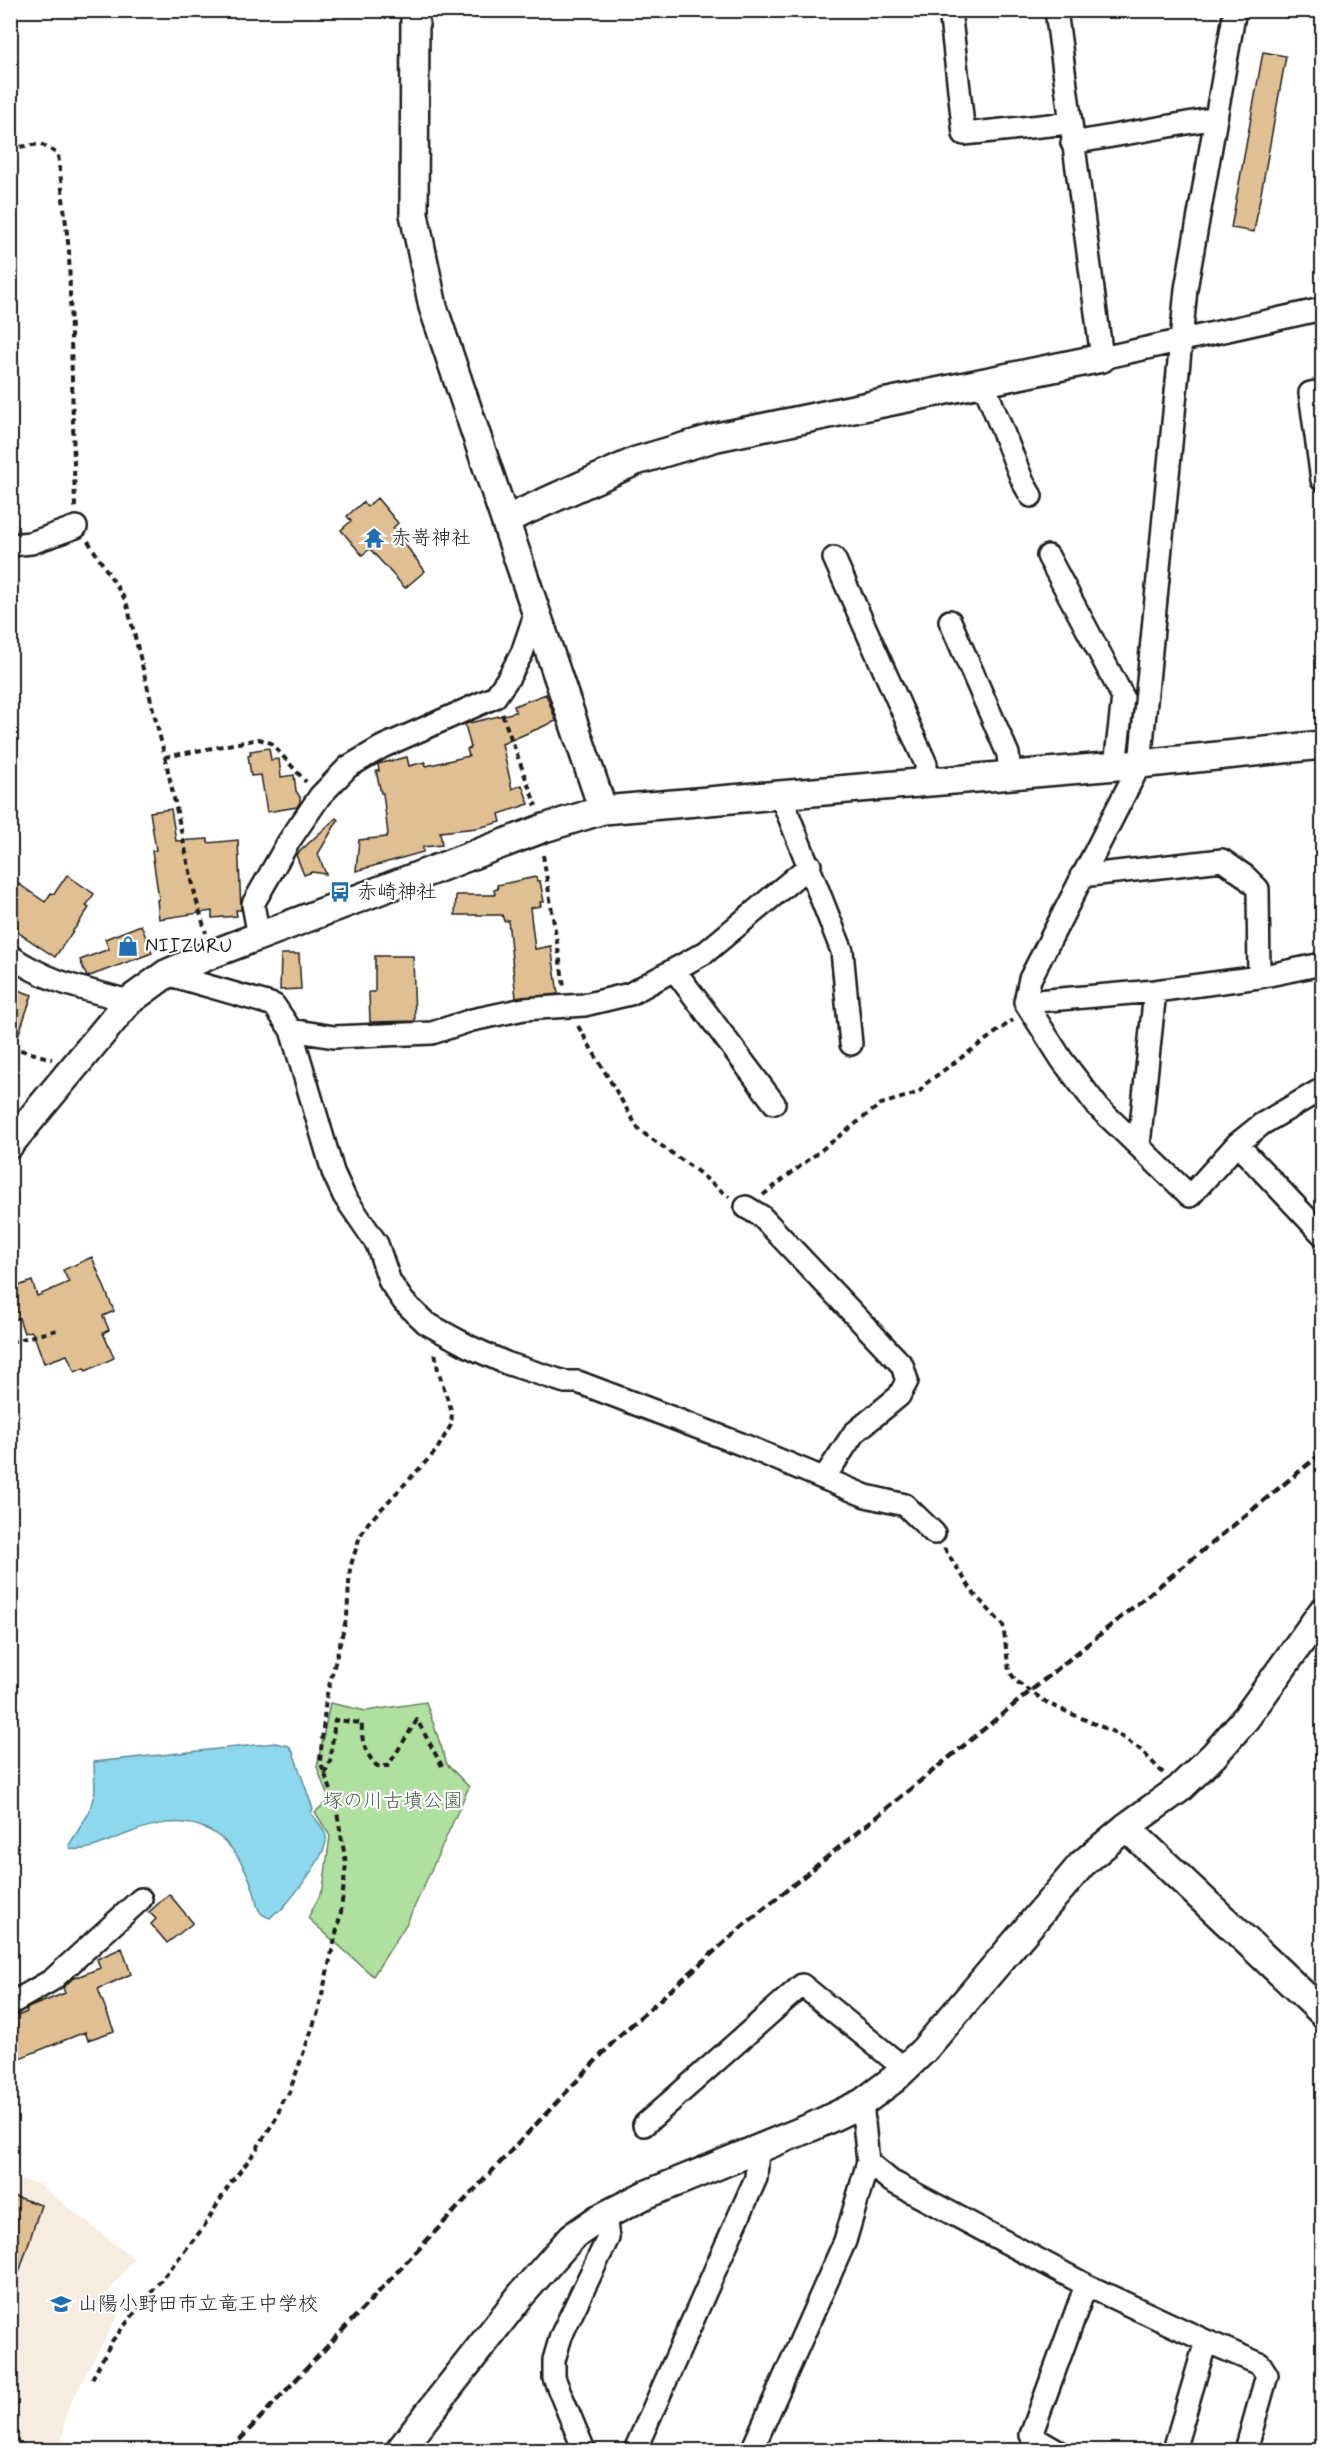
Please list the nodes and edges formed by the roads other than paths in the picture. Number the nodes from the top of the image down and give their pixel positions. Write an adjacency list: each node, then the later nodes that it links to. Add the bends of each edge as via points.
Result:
1 (415, 10): 14 (street, via 414,214 422,260 433,307)
2 (950, 10): 6 (street, via 964,134)
3 (1056, 10): 6 (street)
4 (1235, 10): 5 (street)
5 (1216, 118): 6 (street); 8 (street, via 1185,289)
6 (1070, 133): 9 (street)
7 (1323, 309): 8 (street)
8 (1182, 340): 9 (street); 22 (street)
9 (1102, 358): 10 (street)
10 (983, 382): 13 (street); 14 (street, via 670,449)
11 (1323, 391): 12 (street, via 1311,393)
12 (1322, 480)
13 (1031, 496)
14 (505, 520): 19 (street)
15 (76, 527): 16 (street, via 31,543)
16 (10, 545)
17 (1048, 556): 22 (street, via 1123,697)
18 (834, 558): 24 (street, via 926,764)
19 (536, 612): 26 (street); 29 (street, via 522,653 495,697 348,766 320,796 253,904)
20 (950, 621): 23 (street, via 1008,754)
21 (1323, 745): 22 (street)
22 (1127, 765): 23 (street); 28 (street)
23 (1010, 775): 24 (street)
24 (926, 782): 25 (street)
25 (780, 794): 26 (street); 27 (street)
26 (603, 810): 29 (street, via 540,830)
27 (810, 866): 32 (street, via 724,938); 39 (street, via 842,951)
28 (1081, 876): 34 (street, via 1222,860 1258,889); 37 (street, via 1030,979)
29 (259, 937): 33 (street)
30 (10, 957): 36 (street, via 53,981)
31 (1323, 964): 34 (street)
32 (675, 971): 38 (street, via 630,994 584,1005 524,1009 432,1033 334,1037); 41 (street)
33 (166, 974): 36 (street); 38 (street, via 274,1005)
34 (1259, 977): 35 (street)
35 (1155, 991): 37 (street); 44 (street)
36 (129, 1001): 42 (street)
37 (1024, 1002): 44 (street, via 1098,1107)
38 (291, 1030): 47 (street, via 333,1172 344,1196 377,1244 390,1282 404,1302 431,1325 506,1363 565,1382 578,1382)
39 (850, 1044)
40 (1323, 1089): 43 (street, via 1262,1124)
41 (774, 1102)
42 (10, 1144)
43 (1238, 1144): 44 (street, via 1191,1196); 46 (street)
44 (1138, 1145)
45 (746, 1207): 47 (street, via 761,1216 902,1365 907,1381 899,1396 854,1433)
46 (1323, 1234)
47 (824, 1478): 48 (street, via 866,1496 905,1504)
48 (934, 1533)
49 (1323, 1612): 50 (street, via 1246,1718 1214,1755 1179,1789)
50 (1126, 1827): 53 (street); 54 (street, via 1082,1864)
51 (141, 1899): 52 (street, via 52,1980)
52 (10, 2004)
53 (1323, 2012)
54 (905, 2069): 55 (street); 56 (street, via 802,1985)
55 (862, 2103): 57 (street); 58 (street)
56 (644, 2125)
57 (758, 2149): 59 (street, via 645,2195); 64 (street, via 756,2178)
58 (868, 2162): 60 (street, via 891,2181); 65 (street, via 845,2241)
59 (605, 2216): 62 (street, via 572,2237 551,2259); 63 (street, via 608,2238 561,2336 554,2360 554,2378)
60 (1086, 2285): 61 (street); 66 (street, via 1031,2435)
61 (1206, 2341): 67 (street); 68 (street, via 1260,2364 1267,2374)
62 (400, 2451)
63 (584, 2451)
64 (635, 2451)
65 (752, 2451)
66 (1056, 2451)
67 (1174, 2451)
68 (1246, 2451)

